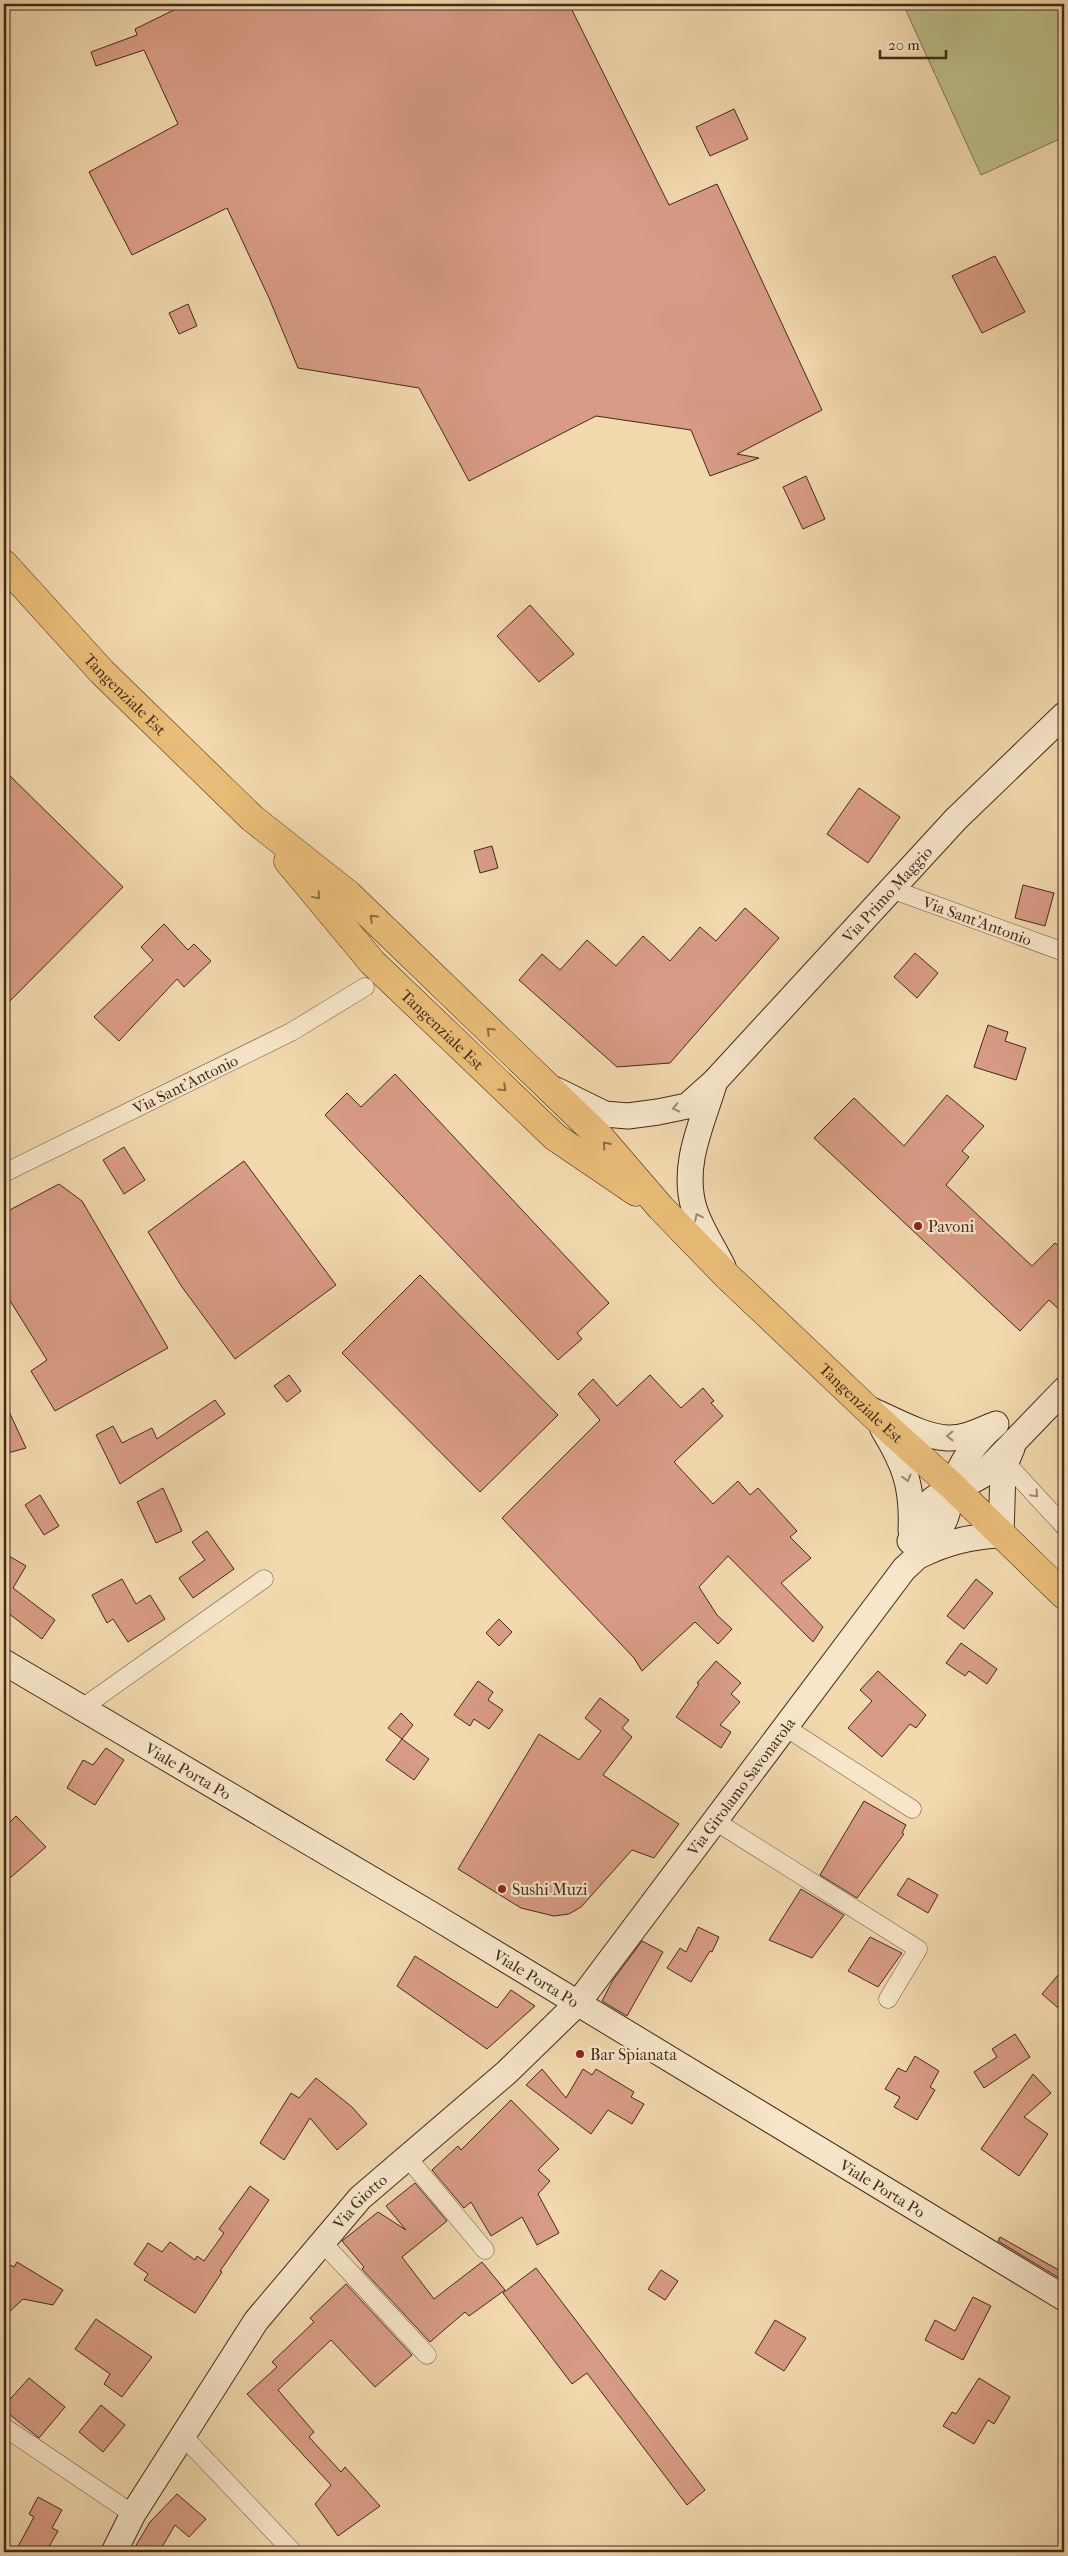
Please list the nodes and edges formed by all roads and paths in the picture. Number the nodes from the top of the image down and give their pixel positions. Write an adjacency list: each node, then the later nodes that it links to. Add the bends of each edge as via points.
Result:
1 (4, 564): 3 (main road, Tangenziale Est, via 102,672)
2 (1064, 715): 4 (street, Via Primo Maggio, via 956,819)
3 (252, 818): 8 (main road, Tangenziale Est, one-way to 3, via 348,894); 10 (main road, Tangenziale Est, one-way to 10, via 372,962 506,1090 571,1150)
4 (890, 889): 5 (street, Via Sant'Antonio); 7 (street, Via Primo Maggio)
5 (1064, 952)
6 (365, 987): 9 (street, Via Sant'Antonio, via 290,1032)
7 (715, 1081): 8 (street, Via Primo Maggio, one-way to 8, via 687,1106 628,1116 605,1114); 11 (street, Via Primo Maggio, one-way to 7, via 694,1208 690,1182 692,1148)
8 (549, 1087): 10 (main road, Tangenziale Est, one-way to 8, via 600,1137)
9 (4, 1173)
10 (661, 1208): 11 (main road, Tangenziale Est)
11 (728, 1276): 13 (main road, Tangenziale Est)
12 (1064, 1390): 14 (street); 15 (street)
13 (873, 1414): 14 (street, one-way to 13, via 972,1434 947,1438); 17 (main road, Tangenziale Est); 20 (street, one-way to 20, via 902,1461 909,1486)
14 (996, 1424): 17 (street, via 976,1440)
15 (1020, 1435): 16 (street); 17 (street, via 981,1476 968,1484)
16 (1006, 1463): 18 (street, one-way to 18); 19 (street)
17 (952, 1486): 19 (main road, Tangenziale Est); 20 (street, Via Girolamo Savonarola, via 945,1518 936,1535)
18 (1064, 1526)
19 (1001, 1535): 20 (street, Via Girolamo Savonarola, via 974,1536); 22 (main road, Tangenziale Est)
20 (911, 1555): 25 (street, Via Girolamo Savonarola)
21 (264, 1578): 24 (street)
22 (1064, 1595)
23 (4, 1662): 24 (street, Viale Porta Po)
24 (82, 1708): 29 (street, Viale Porta Po)
25 (785, 1727): 26 (street); 27 (street, Via Girolamo Savonarola)
26 (912, 1809)
27 (714, 1821): 28 (street, via 918,1949); 29 (street, Via Girolamo Savonarola)
28 (888, 1999)
29 (578, 2003): 30 (street, Via Giotto, via 506,2073); 33 (street, Viale Porta Po)
30 (407, 2157): 31 (street, Via Giotto, via 360,2198); 32 (street)
31 (322, 2242): 34 (street); 36 (street, Via Giotto, via 256,2321)
32 (484, 2250)
33 (1064, 2298)
34 (427, 2355)
35 (4, 2427): 37 (street)
36 (182, 2435): 37 (street, Via Giotto); 39 (street)
37 (133, 2514): 38 (street, Via Giotto)
38 (114, 2552)
39 (293, 2552)

